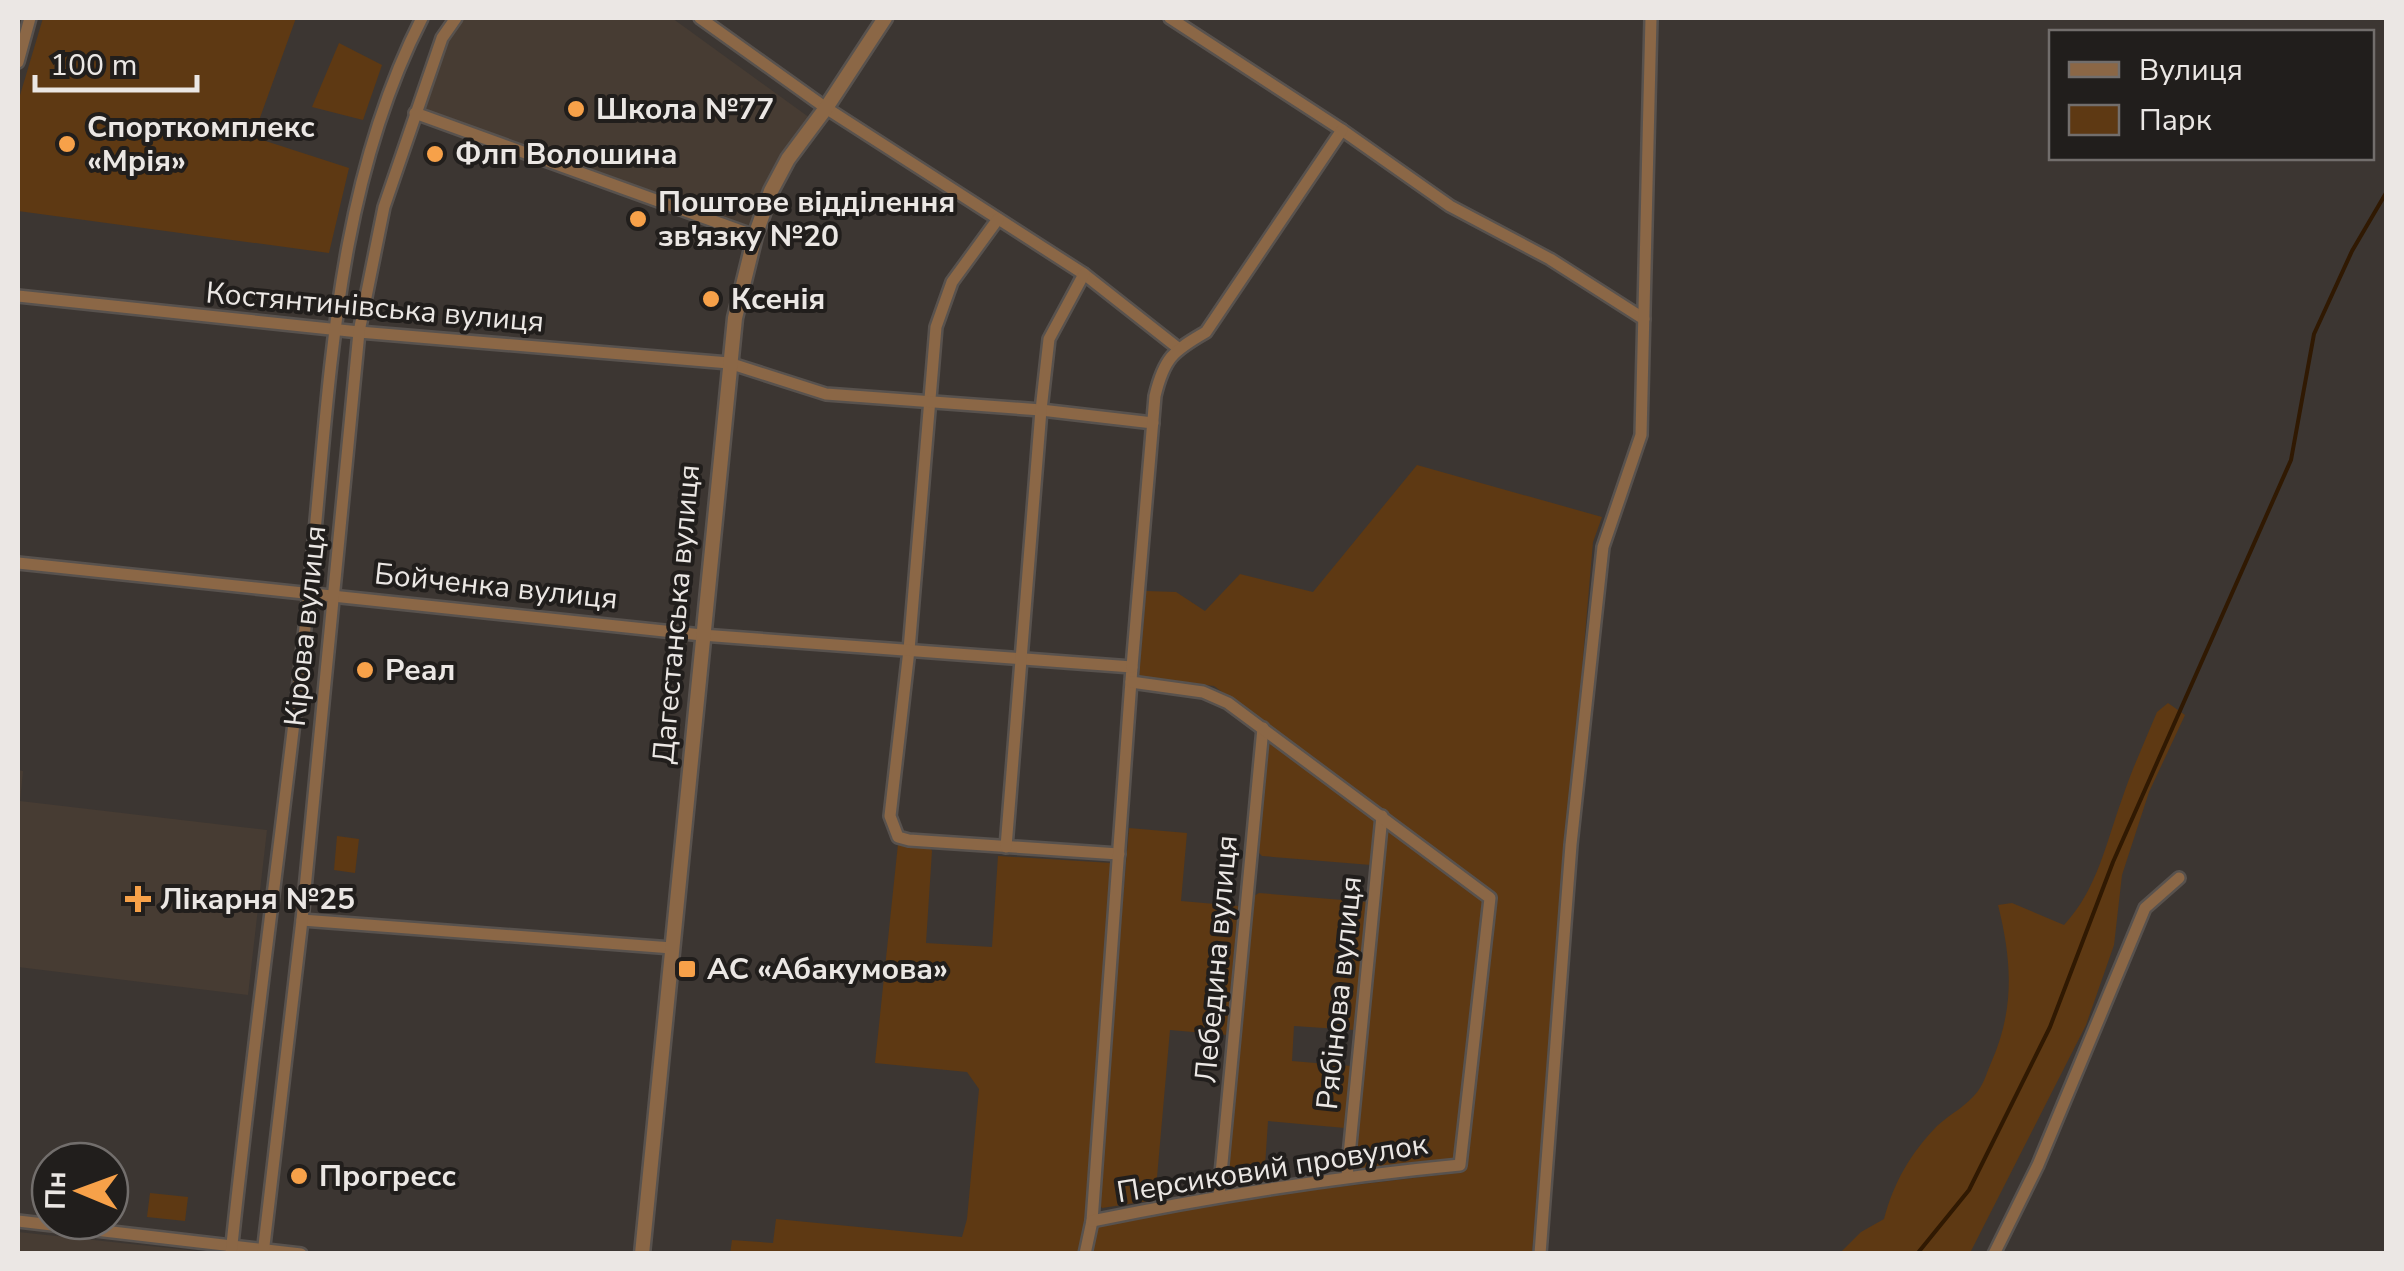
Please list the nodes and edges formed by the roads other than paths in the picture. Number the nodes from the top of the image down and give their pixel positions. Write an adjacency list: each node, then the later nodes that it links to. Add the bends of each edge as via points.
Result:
1 (30, 18): 8 (street)
2 (422, 18): 17 (street, Кірова вулиця, via 356,200)
3 (456, 18): 10 (street, Кірова вулиця)
4 (700, 18): 9 (street)
5 (884, 18): 9 (street, Дагестанська вулиця)
6 (1170, 18): 11 (street)
7 (1651, 18): 16 (street)
8 (18, 62)
9 (826, 108): 12 (street); 13 (street, Дагестанська вулиця, via 788,159)
10 (414, 113): 13 (street); 18 (street, Кірова вулиця, via 384,208)
11 (1342, 130): 16 (street, via 1450,206); 19 (street, via 1206,332)
12 (998, 219): 14 (street); 21 (street, via 952,282 936,327)
13 (754, 236): 20 (street, Дагестанська вулиця)
14 (1084, 274): 19 (street); 22 (street, via 1049,339)
15 (18, 296): 17 (street, Костянтинівська вулиця)
16 (1644, 319): 48 (street, via 1641,436 1603,547 1571,845)
17 (334, 330): 18 (street, Костянтинівська вулиця); 25 (street, Кірова вулиця)
18 (358, 332): 20 (street, Костянтинівська вулиця); 26 (street, Кірова вулиця)
19 (1178, 348): 23 (street, via 1160,374)
20 (729, 362): 21 (street, Костянтинівська вулиця, via 826,394); 27 (street, Дагестанська вулиця)
21 (929, 402): 22 (street, Костянтинівська вулиця); 28 (street)
22 (1041, 410): 23 (street, Костянтинівська вулиця); 29 (street)
23 (1153, 422): 30 (street)
24 (18, 563): 25 (street, Бойченка вулиця)
25 (309, 591): 26 (street, Бойченка вулиця); 43 (street, Кірова вулиця)
26 (333, 594): 27 (street, Бойченка вулиця); 37 (street, Кірова вулиця)
27 (702, 634): 28 (street, Бойченка вулиця); 38 (street, Дагестанська вулиця)
28 (909, 650): 29 (street, Бойченка вулиця); 34 (street, via 892,828 909,840)
29 (1023, 658): 30 (street, Бойченка вулиця); 34 (street)
30 (1132, 667): 31 (street)
31 (1131, 682): 32 (street, via 1204,692); 35 (street)
32 (1263, 728): 33 (street); 40 (street, Лебедина вулиця)
33 (1382, 816): 39 (street, Рябінова вулиця); 39 (street, Персиковий провулок, via 1490,898 1460,1166)
34 (1006, 847): 35 (street)
35 (1118, 854): 42 (street)
36 (2179, 878): 49 (street, via 2145,908)
37 (302, 920): 38 (street); 44 (street, Кірова вулиця)
38 (672, 948): 46 (street, Дагестанська вулиця)
39 (1347, 1176): 40 (street, Персиковий провулок)
40 (1219, 1195): 42 (street, Персиковий провулок)
41 (18, 1221): 43 (street)
42 (1092, 1221): 47 (street)
43 (232, 1250): 44 (street)
44 (263, 1252): 45 (street)
45 (301, 1254)
46 (642, 1254)
47 (1085, 1254)
48 (1540, 1254)
49 (1994, 1254)

